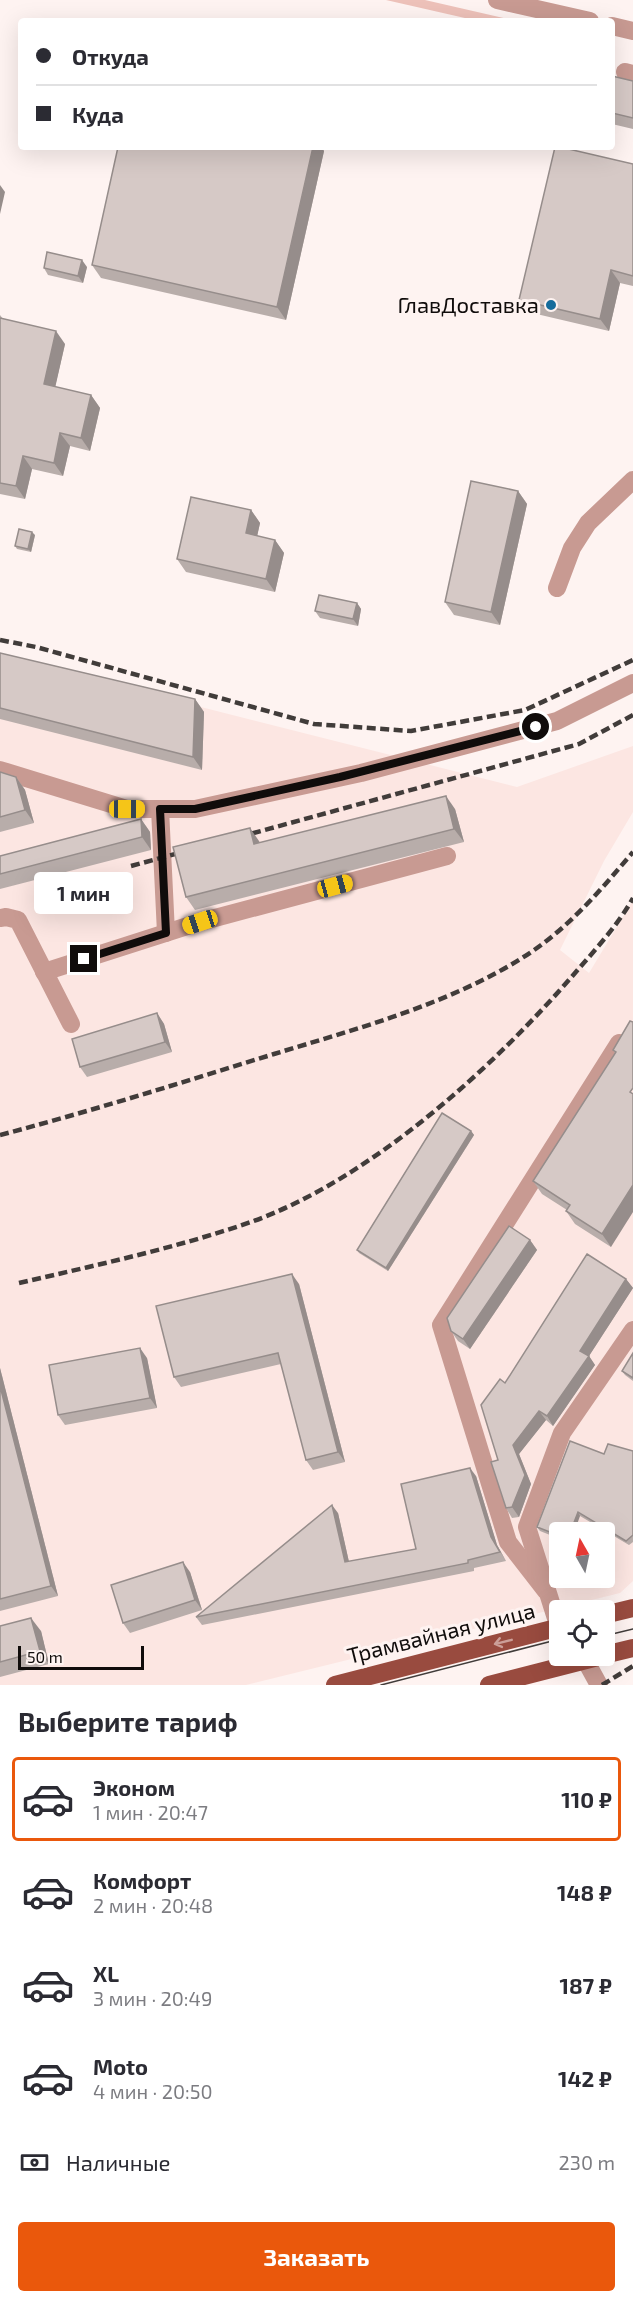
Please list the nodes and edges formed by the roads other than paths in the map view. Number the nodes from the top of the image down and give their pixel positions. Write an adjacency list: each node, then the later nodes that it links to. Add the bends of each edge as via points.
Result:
1 (498, 0): 2 (street)
2 (577, 18)
3 (615, 27): 4 (street)
4 (633, 31)
5 (633, 480): 6 (street, via 588,523 572,548)
6 (557, 588)
7 (633, 683): 9 (street, via 557,721 339,778 195,809)
8 (0, 770): 9 (street, via 127,809)
9 (160, 809): 12 (street)
10 (447, 856): 12 (street)
11 (0, 918): 13 (street, via 18,920)
12 (166, 933): 13 (street)
13 (45, 972): 14 (street)
14 (71, 1024)
15 (619, 1043): 17 (street, via 441,1325 508,1542)
16 (633, 1329): 17 (street, via 562,1433 527,1527)
17 (546, 1591): 18 (street)
18 (549, 1600)
19 (633, 1608): 20 (main road)
20 (615, 1612)
21 (549, 1631): 26 (main road, Трамвайная улица, one-way to 26)
22 (633, 1648): 23 (main road)
23 (615, 1652)
24 (560, 1666): 27 (main road)
25 (596, 1666): 28 (street)
26 (335, 1685)
27 (489, 1685)
28 (599, 1685)

